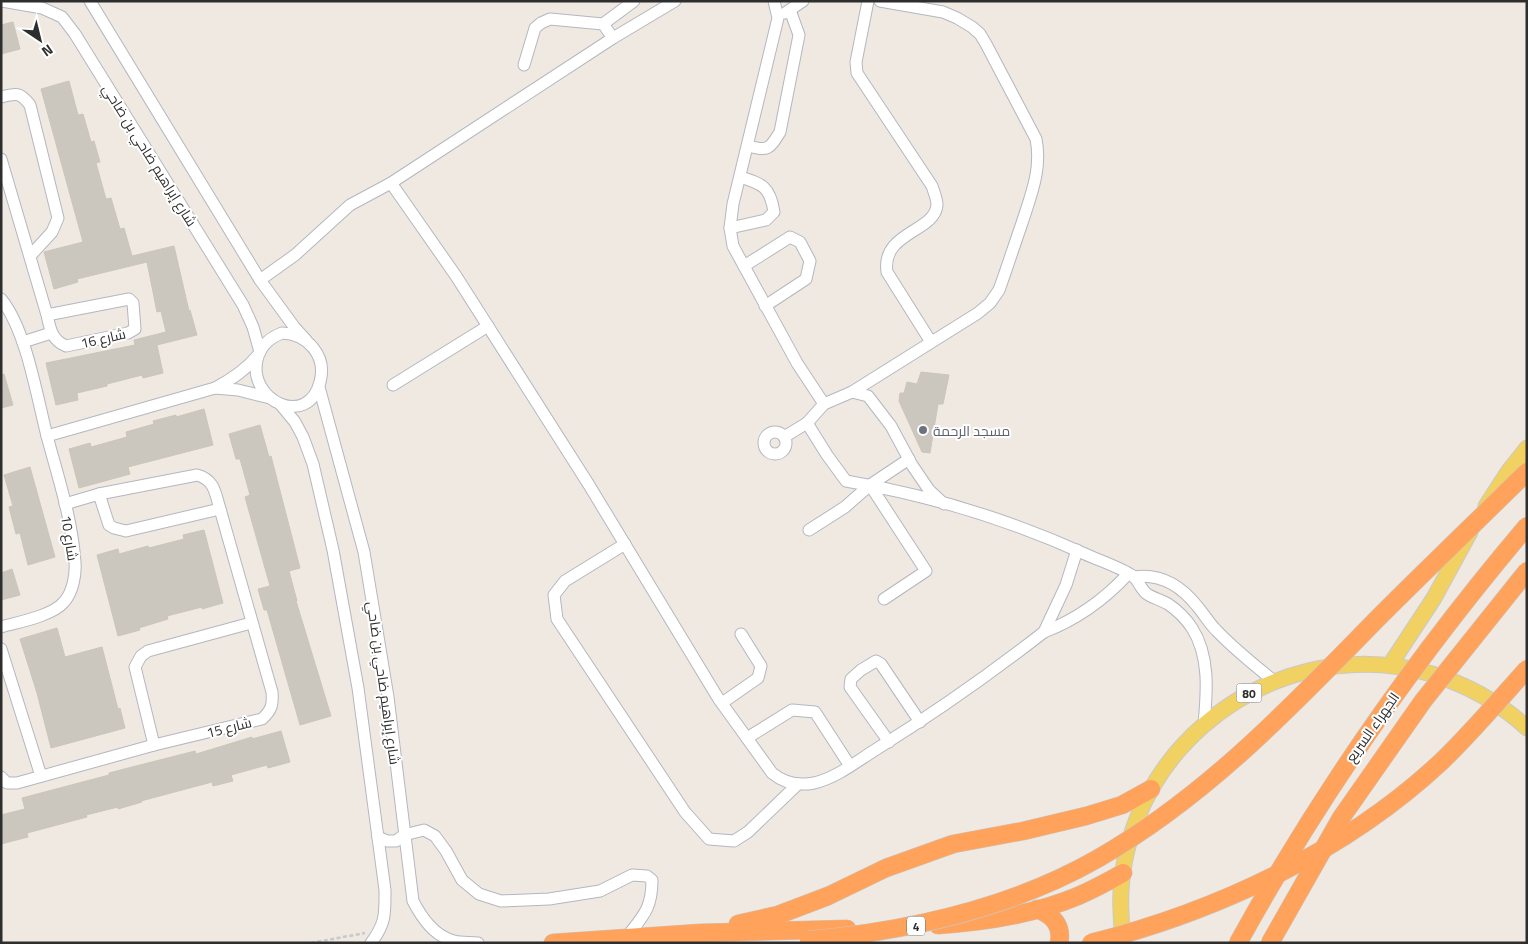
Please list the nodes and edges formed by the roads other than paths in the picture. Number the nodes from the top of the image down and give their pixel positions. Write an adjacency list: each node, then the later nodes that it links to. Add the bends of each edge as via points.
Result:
1 (2, 1): 31 (street, شارع إبراهيم ضاحي بن ضاحي, via 42,8 62,18 76,34 243,305 253,327)
2 (90, 1): 22 (street, شارع إبراهيم ضاحي بن ضاحي)
3 (634, 1): 11 (street)
4 (675, 1): 12 (street)
5 (774, 1): 10 (street)
6 (804, 1): 9 (street)
7 (868, 1): 30 (street, via 856,62 857,73 932,186 937,203 931,218 893,247 886,265 887,272)
8 (880, 1): 30 (street, via 943,12 958,18 980,34 1036,139 1039,153 1034,187 1000,290 978,313)
9 (790, 10): 10 (street); 15 (street, via 800,35 780,132 771,146 762,150)
10 (778, 18): 15 (street)
11 (603, 24): 12 (street); 13 (street, via 550,19 541,23 535,28)
12 (613, 38): 18 (street)
13 (524, 65)
14 (1, 97): 20 (street, via 15,94 24,97 30,106 58,218 52,232)
15 (748, 146): 17 (street)
16 (1, 159): 20 (street)
17 (740, 177): 19 (street); 19 (street, via 758,183 771,196 774,212 766,220)
18 (391, 183): 22 (street, via 350,205 295,255); 26 (street)
19 (730, 228): 21 (street, via 733,246)
20 (30, 256): 25 (street)
21 (744, 266): 24 (street); 24 (street, via 790,237 800,242 810,261 806,279)
22 (260, 280): 28 (street, شارع إبراهيم ضاحي بن ضاحي)
23 (1, 299): 29 (street, شارع 10)
24 (766, 306): 37 (street)
25 (47, 315): 27 (street); 27 (street, شارع 16, via 129,299 133,303 135,329 128,333 66,346)
26 (488, 326): 32 (street); 52 (street)
27 (51, 333): 29 (street)
28 (306, 340): 31 (street, via 282,333 270,338); 33 (street, via 321,362)
29 (23, 342): 40 (street, شارع 10)
30 (931, 342): 35 (street)
31 (259, 353): 34 (street, via 240,374); 36 (street, via 256,375)
32 (393, 385)
33 (319, 387): 38 (street, via 301,406); 77 (street, شارع إبراهيم ضاحي بن ضاحي, via 364,552 388,697)
34 (215, 388): 36 (street); 40 (street)
35 (852, 392): 37 (street); 43 (street, via 868,396 876,405)
36 (270, 398): 38 (street)
37 (824, 404): 39 (street)
38 (281, 405): 78 (street, شارع إبراهيم ضاحي بن ضاحي, via 303,436 313,464 333,550 358,688)
39 (807, 423): 41 (street); 45 (street, via 846,481)
40 (47, 436): 47 (street, شارع 10)
41 (784, 436)
42 (1527, 448): 62 (main road, via 1465,540 1434,598)
43 (909, 459): 45 (street); 48 (street, via 929,490)
44 (1527, 472): 86 (highway, bridge, via 1293,706 1202,788 1097,859 1005,900 909,927)
45 (870, 485): 48 (street); 51 (street, via 845,508); 56 (street, via 926,571)
46 (99, 494): 47 (street, شارع 15); 49 (street, شارع 15, via 197,474 212,484); 49 (street, via 108,524 126,532)
47 (65, 504): 58 (street, شارع 10, via 75,563 71,590 64,602 50,612)
48 (944, 504): 53 (street)
49 (220, 509): 57 (street, شارع 15)
50 (1527, 526): 90 (highway, الجهراء السريع, bridge, via 1455,612 1374,723 1287,856)
51 (809, 530)
52 (624, 544): 65 (street); 75 (street, via 565,581 554,596 557,619 685,812 709,838 734,841 748,832)
53 (1077, 550): 55 (street); 59 (street, via 1066,585)
54 (1527, 571): 91 (highway, الجهراء السريع, bridge, via 1423,701 1341,818)
55 (1131, 576): 59 (street, via 1090,609); 64 (street, via 1158,577 1177,587 1198,607 1214,629); 67 (street, via 1147,594 1182,615 1199,642 1205,674)
56 (884, 599)
57 (251, 622): 71 (street, via 148,651 141,656 135,667); 71 (street, شارع 15, via 272,692 269,712 262,719)
58 (1, 628)
59 (1044, 632): 66 (street)
60 (741, 634): 65 (street, via 760,666 758,678)
61 (2, 656): 73 (street)
62 (1390, 665): 64 (main road, 80, via 1341,665 1306,671); 68 (main road, 80, via 1445,678 1472,689)
63 (1527, 669): 88 (highway, bridge, via 1441,762 1339,839 1224,898 1182,915)
64 (1274, 682): 67 (main road, 80, via 1237,700)
65 (722, 703): 69 (street)
66 (920, 722): 70 (street); 70 (street, via 881,664 876,662 861,670 851,679 850,687)
67 (1204, 724): 76 (main road, 80, via 1170,761)
68 (1527, 728)
69 (747, 738): 72 (street, via 792,710 815,712); 75 (street, via 772,773 781,780)
70 (889, 742): 72 (street)
71 (154, 745): 73 (street, شارع 15)
72 (850, 766): 75 (street, via 815,783)
73 (41, 776): 74 (street, شارع 15, via 17,783)
74 (3, 783)
75 (798, 784)
76 (1151, 789): 79 (main road, 80, via 1137,819); 81 (highway, via 1122,804 1086,816 953,844 886,868 828,896 778,915)
77 (404, 835): 78 (street, via 387,841); 82 (street, via 424,830 435,836 462,880 479,894 501,901 549,899 600,891 632,876 647,876 652,880 652,896 645,914); 84 (street, شارع إبراهيم ضاحي بن ضاحي, via 414,901 423,918 436,932 453,941)
78 (378, 837): 83 (street, شارع إبراهيم ضاحي بن ضاحي, via 385,912 381,930)
79 (1123, 873): 80 (highway, 4, via 1078,896); 89 (main road, 80)
80 (1037, 909): 81 (highway, 4, via 950,924); 87 (highway, via 1054,920 1059,929)
81 (700, 933): 82 (highway, 4)
82 (626, 938): 85 (highway, 4)
83 (371, 943)
84 (478, 943)
85 (553, 943)
86 (779, 943)
87 (1059, 943)
88 (1091, 943)
89 (1124, 943)
90 (1238, 943)
91 (1270, 943)

